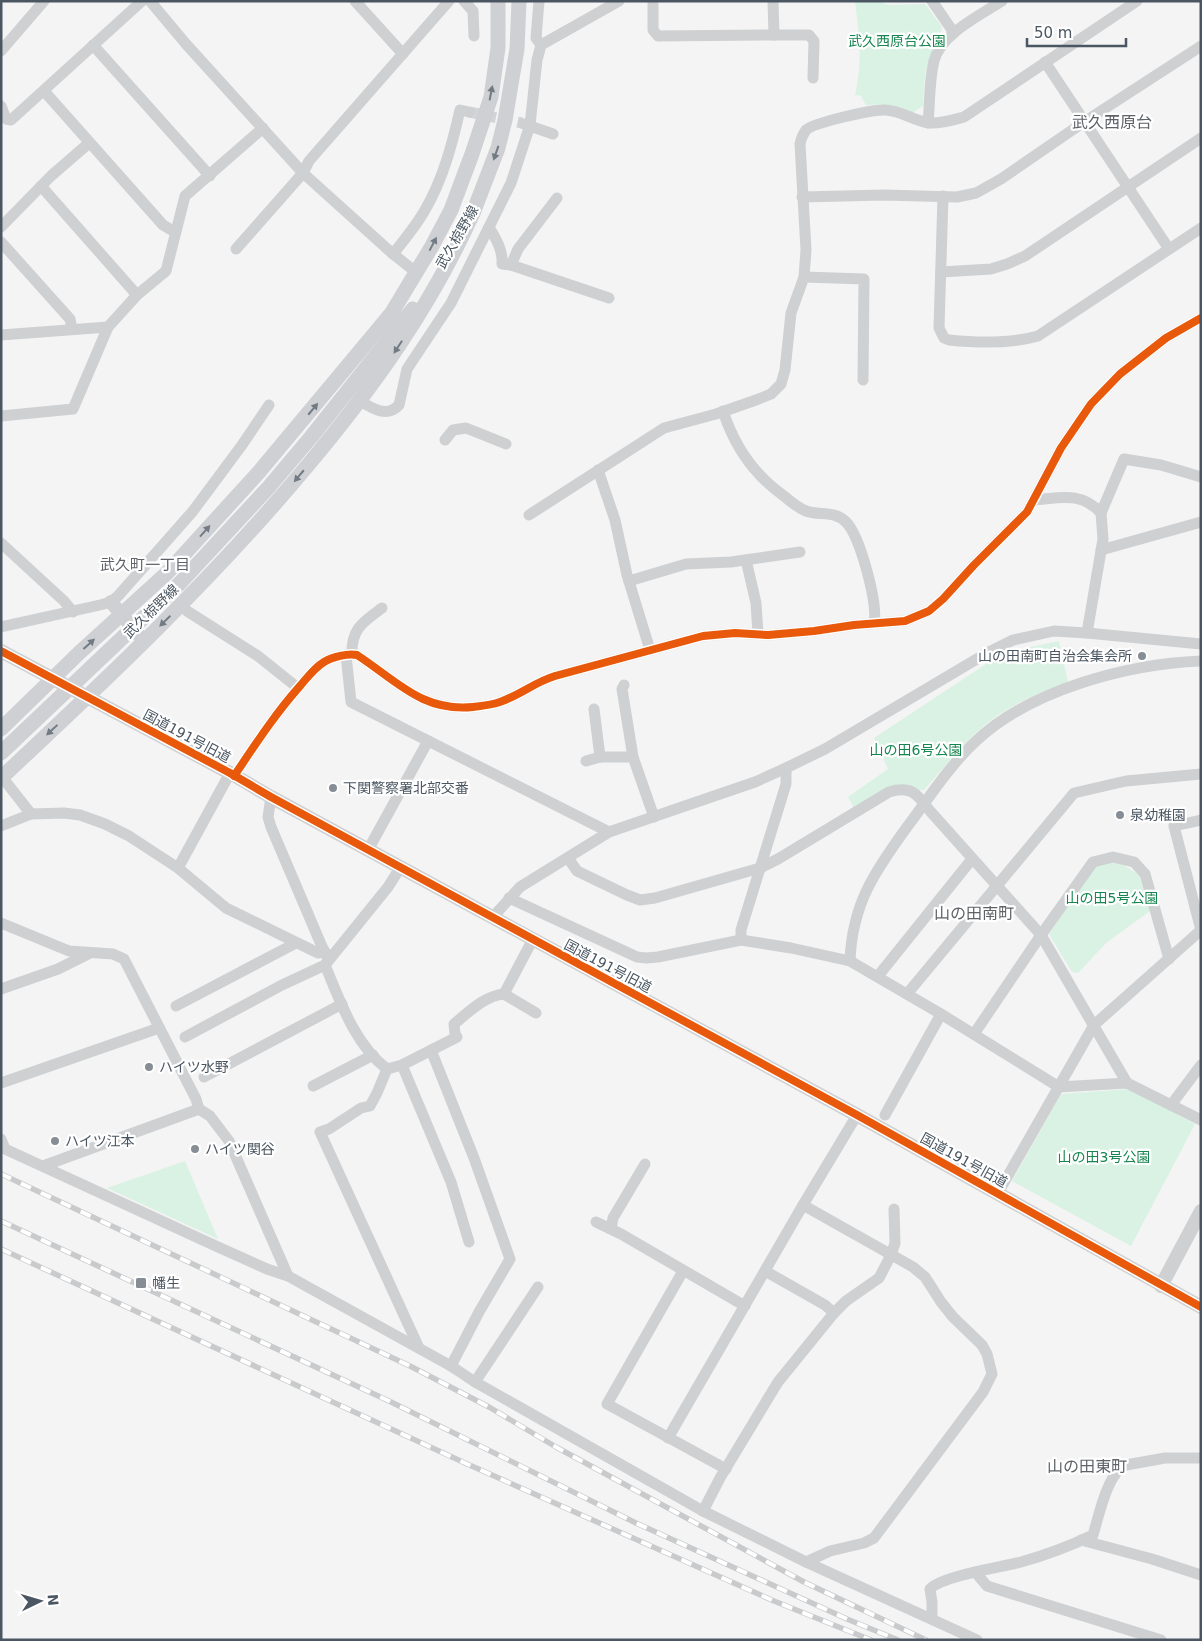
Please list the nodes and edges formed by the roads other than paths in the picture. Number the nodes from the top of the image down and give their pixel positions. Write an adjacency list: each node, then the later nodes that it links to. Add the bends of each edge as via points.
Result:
1 (44, 1): 22 (street)
2 (142, 1): 19 (street)
3 (150, 1): 32 (street)
4 (355, 1): 23 (street)
5 (448, 1): 23 (street)
6 (464, 1): 18 (street, via 472,11)
7 (498, 1): 54 (main road, 武久椋野線, one-way to 7, via 454,202 491,97 498,48)
8 (519, 1): 43 (main road, 武久椋野線, one-way to 43, via 517,49 505,120)
9 (539, 1): 20 (street, via 536,38)
10 (619, 1): 20 (street)
11 (653, 1): 17 (street, via 653,30 658,36)
12 (773, 1): 17 (street)
13 (932, 1): 16 (street)
14 (1002, 1): 16 (street)
15 (1137, 1): 24 (street)
16 (954, 33): 30 (street, via 939,49 934,62)
17 (774, 34): 25 (street, via 809,35 814,41)
18 (474, 36)
19 (93, 45): 26 (street); 37 (street)
20 (540, 45): 31 (street)
21 (1201, 46): 29 (street)
22 (1, 51)
23 (403, 54): 36 (street, via 308,161)
24 (1045, 62): 29 (street); 30 (street, via 964,117)
25 (813, 78)
26 (44, 91): 27 (street, via 11,120 6,119); 35 (street)
27 (1, 106)
28 (469, 112): 51 (street, via 460,110 451,150 433,195)
29 (1084, 122): 39 (street); 40 (street, via 992,185 968,195)
30 (928, 123): 41 (street, via 883,109 866,111 806,130 800,144)
31 (526, 124): 33 (street); 45 (street, via 510,183)
32 (263, 128): 36 (street); 37 (street)
33 (553, 134)
34 (1201, 138): 39 (street)
35 (89, 143): 38 (street); 47 (street, via 163,225)
36 (303, 173): 49 (street); 51 (street)
37 (210, 176): 47 (street, via 185,196)
38 (41, 186): 44 (street); 56 (street)
39 (1128, 186): 50 (street); 53 (street, via 1025,256 991,269)
40 (943, 196): 41 (street); 53 (street)
41 (802, 197): 55 (street, via 806,250)
42 (556, 198): 52 (street, via 518,249)
43 (473, 213): 64 (main road, one-way to 64, via 441,279); 68 (main road, 武久椋野線, via 414,308)
44 (1, 227)
45 (489, 228): 52 (street, via 498,242 502,264); 64 (street, via 451,303 407,369 399,405 381,412)
46 (1201, 228): 50 (street)
47 (175, 232): 56 (street, via 166,271)
48 (1, 242): 61 (street, via 70,319)
49 (236, 249)
50 (1169, 249): 53 (street, via 1038,336 1024,340 958,341 944,338 939,328)
51 (393, 254): 54 (street)
52 (511, 265): 57 (street)
53 (941, 272)
54 (417, 273): 58 (main road, 武久椋野線)
55 (804, 277): 63 (street, via 864,279); 66 (street, via 791,314 781,384 772,394)
56 (137, 295): 60 (street)
57 (609, 298)
58 (390, 315): 68 (main road, 武久椋野線, via 372,349); 86 (main road, one-way to 58, via 167,573 252,480)
59 (1201, 318): 73 (street, via 1166,338 1120,374 1091,404 1060,448)
60 (108, 326): 61 (street); 67 (street, via 73,409)
61 (72, 329): 62 (street)
62 (1, 335)
63 (863, 380)
64 (360, 401): 91 (main road, one-way to 91, via 233,551)
65 (269, 405): 82 (street, via 193,511)
66 (722, 411): 71 (street, via 664,428); 87 (street, via 732,436 765,481 791,503 806,511 834,515 851,528 873,595)
67 (1, 416)
68 (311, 437): 104 (main road, 武久椋野線, bridge, via 179,584)
69 (445, 440): 70 (street, via 453,430 466,428)
70 (506, 444)
71 (598, 470): 75 (street); 81 (street, via 615,520)
72 (1201, 477): 74 (street, via 1161,465 1124,459)
73 (1034, 500): 74 (street, via 1071,496 1088,502); 87 (street, via 1027,512 936,606 905,620)
74 (1101, 513): 78 (street)
75 (529, 515)
76 (1201, 522): 78 (street)
77 (1, 543): 85 (street)
78 (1101, 550): 89 (street)
79 (800, 552): 80 (street)
80 (746, 560): 81 (street, via 686,564); 90 (street, via 756,603)
81 (629, 581): 93 (street)
82 (110, 602): 85 (street); 86 (street)
83 (382, 608): 95 (street, via 354,633)
84 (187, 611): 99 (street, via 258,656)
85 (73, 612): 88 (street)
86 (121, 615): 91 (street); 97 (main road, one-way to 86)
87 (874, 623): 90 (street)
88 (1, 627)
89 (1087, 633): 92 (street); 109 (street, via 1054,631 1013,640 825,749)
90 (758, 634): 93 (street, via 722,633)
91 (144, 641): 100 (main road)
92 (1201, 644)
93 (650, 650): 95 (street, via 544,679 498,703 468,707 442,707 426,701 357,655)
94 (1, 651): 97 (street, 国道191号旧道)
95 (349, 655): 99 (street, via 325,660); 103 (street, via 351,702)
96 (1201, 661): 114 (street, via 1123,672 1034,701 998,722 975,742)
97 (53, 677): 100 (street, 国道191号旧道); 102 (main road)
98 (624, 685): 107 (street)
99 (298, 688): 110 (street)
100 (88, 697): 105 (main road, one-way to 105); 110 (street, 国道191号旧道)
101 (594, 709): 106 (street)
102 (1, 728)
103 (428, 741): 119 (street); 120 (street)
104 (1, 754): 105 (street)
105 (27, 754): 112 (main road)
106 (600, 757): 107 (street); 108 (street)
107 (633, 757): 116 (street)
108 (586, 761)
109 (786, 768): 116 (street); 125 (street, via 786,784)
110 (232, 774): 113 (street, 国道191号旧道); 123 (street)
111 (1201, 774): 126 (street, via 1126,781 1074,793)
112 (2, 778): 115 (street)
113 (271, 798): 120 (street, 国道191号旧道); 136 (street, via 268,817 271,827)
114 (925, 804): 122 (street); 125 (street, via 906,789 889,792); 138 (street, via 872,878 853,926)
115 (31, 814): 118 (street); 123 (street, via 72,814 105,824)
116 (654, 817): 119 (street)
117 (1201, 820): 130 (street, via 1174,826)
118 (1, 826)
119 (609, 832): 121 (street)
120 (368, 850): 124 (street, 国道191号旧道)
121 (568, 858): 125 (street, via 577,871 640,900); 127 (street, via 520,887)
122 (972, 859): 126 (street); 139 (street)
123 (178, 868): 134 (street, via 226,908)
124 (400, 868): 128 (street, 国道191号旧道); 136 (street, via 367,915)
125 (760, 868): 133 (street, via 741,930)
126 (997, 884): 131 (street); 142 (street)
127 (509, 898): 128 (street); 133 (street, via 637,957)
128 (493, 917): 132 (street, 国道191号旧道)
129 (1, 923): 135 (street, via 69,951)
130 (1201, 930): 137 (street)
131 (1041, 934): 137 (street, via 1093,862 1113,857 1134,862 1145,874); 147 (street); 149 (street)
132 (533, 939): 141 (street); 163 (street, 国道191号旧道)
133 (741, 940): 138 (street)
134 (296, 943): 136 (street); 144 (street)
135 (88, 954): 140 (street, via 58,969); 148 (street, via 113,954 124,960)
136 (327, 959): 143 (street); 150 (street)
137 (1169, 959): 147 (street)
138 (850, 960): 139 (street)
139 (878, 976): 142 (street)
140 (1, 989)
141 (504, 994): 145 (street); 151 (street, via 491,996 464,1014 454,1024 457,1037)
142 (906, 994): 146 (street)
143 (342, 1004): 152 (street); 156 (street)
144 (176, 1006)
145 (536, 1013)
146 (941, 1014): 149 (street); 164 (street)
147 (1094, 1025): 158 (street); 160 (street)
148 (159, 1028): 157 (street); 162 (street)
149 (974, 1034): 160 (street)
150 (185, 1037)
151 (431, 1050): 154 (street); 186 (street, via 510,1259)
152 (373, 1055): 155 (street); 159 (street)
153 (1201, 1065): 161 (street)
154 (402, 1066): 155 (street); 175 (street, via 450,1182)
155 (387, 1069): 185 (street, via 370,1106 320,1132)
156 (204, 1078)
157 (1, 1082)
158 (1127, 1083): 160 (street); 161 (street)
159 (313, 1086)
160 (1059, 1087): 169 (street)
161 (1171, 1106): 165 (street)
162 (199, 1109): 168 (street); 179 (street, via 210,1116 229,1141)
163 (857, 1115): 169 (street, 国道191号旧道); 170 (street)
164 (885, 1115)
165 (1201, 1120)
166 (1, 1140): 168 (street, via 5,1149)
167 (644, 1164): 174 (street, via 613,1218)
168 (43, 1166): 179 (street, via 226,1251)
169 (998, 1193): 180 (street, 国道191号旧道)
170 (803, 1205): 176 (street); 178 (street)
171 (894, 1209): 176 (street, via 895,1243)
172 (1201, 1211): 180 (street)
173 (596, 1222): 174 (street)
174 (611, 1229): 177 (street)
175 (469, 1242)
176 (891, 1255): 184 (street, via 879,1278); 193 (street, via 925,1277 947,1309 984,1350 992,1374 983,1392 874,1538)
177 (683, 1271): 182 (street); 188 (street, via 607,1404)
178 (765, 1271): 182 (street); 184 (street)
179 (288, 1276): 185 (street)
180 (1161, 1286): 183 (street, 国道191号旧道)
181 (538, 1287): 187 (street)
182 (745, 1306): 188 (street)
183 (1201, 1307)
184 (834, 1313): 190 (street, via 778,1382)
185 (418, 1348): 186 (street)
186 (452, 1366): 187 (street)
187 (475, 1382): 191 (street)
188 (668, 1438): 190 (street)
189 (1201, 1458): 192 (street, via 1149,1460 1120,1467 1099,1512 1093,1535)
190 (726, 1469): 191 (street)
191 (703, 1511): 193 (street)
192 (1081, 1540): 194 (street, via 1035,1558); 195 (street)
193 (806, 1562): 196 (street)
194 (976, 1573): 196 (street, via 930,1589); 198 (street, via 987,1586)
195 (1201, 1575)
196 (932, 1619): 197 (street)
197 (977, 1640)
198 (1161, 1640)

